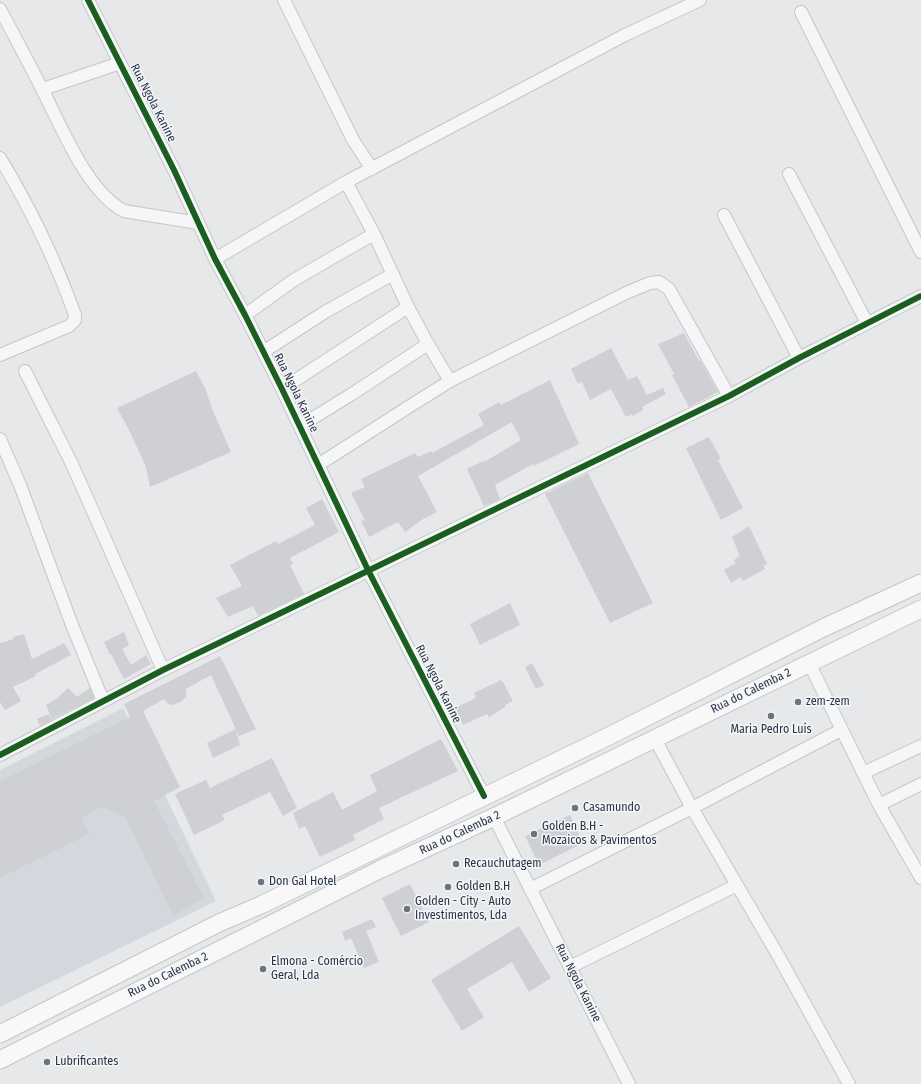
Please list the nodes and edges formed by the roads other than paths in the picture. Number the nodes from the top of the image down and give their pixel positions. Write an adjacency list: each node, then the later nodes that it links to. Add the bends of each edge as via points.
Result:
1 (88, 0): 6 (street, Rua Ngola Kanine)
2 (284, 0): 9 (street, via 353,140)
3 (700, 0): 9 (street, via 625,35)
4 (0, 9): 7 (street)
5 (801, 12): 15 (street)
6 (120, 63): 7 (street); 13 (street, Rua Ngola Kanine)
7 (42, 89): 13 (street, via 83,168 101,194 124,211)
8 (0, 158): 24 (street, via 36,221 64,284 75,320 69,326)
9 (372, 169): 11 (street)
10 (789, 174): 21 (street)
11 (346, 182): 14 (street); 16 (street)
12 (724, 215): 25 (street)
13 (198, 223): 16 (street, Rua Ngola Kanine)
14 (374, 234): 17 (street); 20 (street, via 294,280)
15 (921, 252)
16 (215, 259): 20 (street, Rua Ngola Kanine)
17 (393, 274): 19 (street); 23 (street, via 325,312)
18 (921, 296): 21 (street)
19 (408, 307): 22 (street); 28 (street)
20 (245, 314): 23 (street, Rua Ngola Kanine)
21 (867, 323): 25 (street)
22 (428, 344): 27 (street); 30 (street)
23 (263, 352): 28 (street, Rua Ngola Kanine)
24 (0, 355)
25 (799, 358): 29 (street)
26 (25, 370): 37 (street, via 72,464)
27 (450, 381): 29 (street, via 626,293 659,282 669,289); 32 (street)
28 (282, 389): 30 (street, Rua Ngola Kanine)
29 (729, 396): 33 (street)
30 (300, 426): 32 (street, Rua Ngola Kanine)
31 (0, 439): 38 (street)
32 (318, 465): 33 (street, Rua Ngola Kanine)
33 (368, 570): 37 (street); 45 (street, Rua Ngola Kanine)
34 (921, 583): 45 (main road, Rua do Calemba 2, via 823,628)
35 (921, 609): 36 (main road, Rua do Calemba 2)
36 (809, 663): 39 (street); 40 (main road, Rua do Calemba 2)
37 (163, 670): 38 (street)
38 (103, 701): 42 (street)
39 (842, 730): 43 (street); 47 (street)
40 (655, 739): 47 (street); 48 (main road, Rua do Calemba 2)
41 (921, 746): 43 (street)
42 (0, 755)
43 (863, 774): 46 (street)
44 (921, 784): 46 (street)
45 (484, 796): 53 (main road, Rua do Calemba 2, via 219,923)
46 (879, 805): 49 (street)
47 (692, 808): 50 (street); 51 (street)
48 (494, 817): 51 (street, Rua Ngola Kanine); 54 (main road, Rua do Calemba 2, via 286,916)
49 (921, 878)
50 (737, 884): 52 (street); 56 (street)
51 (530, 889): 52 (street, Rua Ngola Kanine)
52 (570, 967): 55 (street, Rua Ngola Kanine)
53 (0, 1034)
54 (0, 1060)
55 (629, 1084)
56 (849, 1084)

